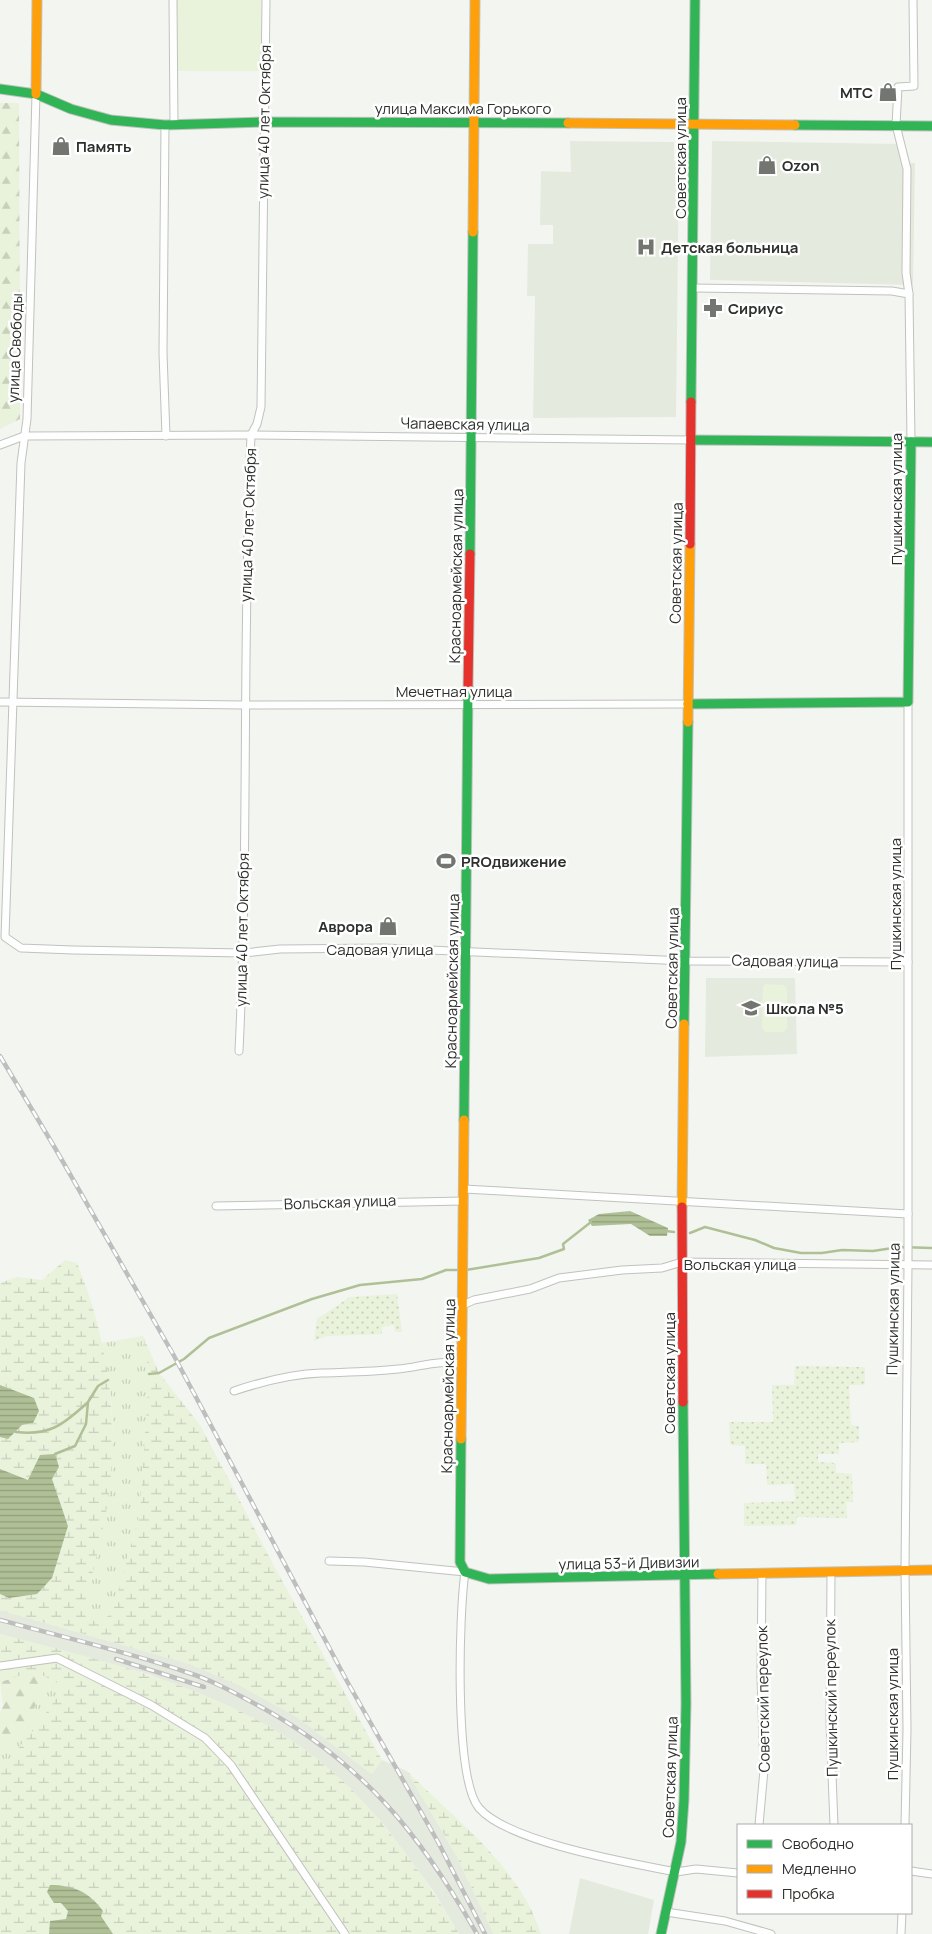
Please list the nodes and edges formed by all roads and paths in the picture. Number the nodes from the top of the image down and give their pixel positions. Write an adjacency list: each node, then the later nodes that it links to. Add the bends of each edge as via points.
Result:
1 (37, 0): 8 (street, улица Свободы)
2 (173, 0): 12 (street)
3 (266, 0): 9 (street, улица 40 лет Октября)
4 (475, 0): 10 (street, Красноармейская улица)
5 (695, 0): 11 (street, Советская улица)
6 (913, 0): 13 (street, Пушкинская улица, via 914,86 898,87)
7 (0, 89): 8 (street, улица Максима Горького)
8 (36, 94): 12 (street, улица Максима Горького, via 71,109 111,120); 18 (street, улица Свободы)
9 (263, 122): 10 (street, улица Максима Горького); 12 (street, улица Максима Горького); 17 (street, улица 40 лет Октября, via 261,407)
10 (472, 122): 11 (street, улица Максима Горького); 20 (street, Красноармейская улица)
11 (694, 122): 13 (street, улица Максима Горького); 15 (street, Советская улица)
12 (170, 124): 19 (street, via 163,353)
13 (896, 125): 14 (street, улица Максима Горького); 16 (street, Пушкинская улица, via 907,169 906,273)
14 (932, 126)
15 (693, 288): 16 (street, via 892,291); 21 (street, Советская улица)
16 (909, 294): 22 (street, Пушкинская улица)
17 (251, 435): 19 (street, Чапаевская улица); 20 (street, Чапаевская улица); 29 (street, улица 40 лет Октября)
18 (24, 436): 19 (street, Чапаевская улица); 24 (street, Чапаевская улица); 25 (street, улица Свободы)
19 (166, 436)
20 (472, 437): 21 (street, Чапаевская улица); 30 (street, Красноармейская улица)
21 (691, 440): 22 (street, Чапаевская улица); 28 (street, Советская улица)
22 (911, 442): 23 (street, Чапаевская улица); 27 (street, Пушкинская улица)
23 (932, 442)
24 (0, 445)
25 (12, 701): 26 (street, Мечетная улица); 29 (street, Мечетная улица); 32 (street, улица Свободы)
26 (0, 702)
27 (908, 702): 28 (street, Мечетная улица); 37 (street, Пушкинская улица)
28 (688, 704): 30 (street, Мечетная улица); 36 (street, Советская улица)
29 (244, 705): 30 (street, Мечетная улица); 35 (street, улица 40 лет Октября)
30 (468, 705): 34 (street, Красноармейская улица)
31 (0, 818): 32 (street)
32 (9, 818): 33 (street, улица Свободы)
33 (6, 937): 35 (street, Садовая улица, via 21,948)
34 (466, 951): 35 (street, Садовая улица, via 280,949); 36 (street, Садовая улица); 39 (street, Красноармейская улица)
35 (244, 953): 38 (street, улица 40 лет Октября)
36 (686, 961): 37 (street, Садовая улица); 41 (street, Советская улица)
37 (908, 962): 43 (street, Пушкинская улица)
38 (239, 1051)
39 (464, 1189): 40 (street, Красноармейская улица); 41 (street)
40 (464, 1201): 42 (street, Вольская улица); 47 (street, Красноармейская улица)
41 (683, 1201): 43 (street); 44 (street, Советская улица)
42 (216, 1206)
43 (908, 1214): 45 (street, Пушкинская улица)
44 (682, 1262): 45 (street, Вольская улица); 47 (street, Вольская улица, via 662,1268 559,1278 530,1289); 56 (street, Советская улица)
45 (908, 1265): 46 (street, Вольская улица); 51 (street, Пушкинская улица)
46 (932, 1265)
47 (463, 1301): 48 (street, Красноармейская улица)
48 (462, 1364): 49 (street, via 440,1361 419,1367 357,1374 319,1373); 53 (street, Красноармейская улица, via 459,1546 460,1562)
49 (234, 1391)
50 (329, 1561): 53 (street, улица 53-й Дивизии)
51 (905, 1570): 52 (street, улица 53-й Дивизии); 54 (street, улица 53-й Дивизии); 60 (street, Пушкинская улица, via 908,1729)
52 (932, 1570)
53 (466, 1572): 56 (street, улица 53-й Дивизии, via 489,1579); 62 (street, Красноармейская улица, via 461,1637 462,1723 471,1795 480,1808 495,1821 556,1844)
54 (831, 1572): 55 (street, улица 53-й Дивизии); 59 (street, Пушкинский переулок, via 830,1723)
55 (762, 1573): 56 (street, улица 53-й Дивизии); 58 (street, Советский переулок, via 760,1677 764,1770)
56 (684, 1575): 62 (street, Советская улица, via 684,1800)
57 (0, 1666): 67 (street, via 57,1658 151,1705 205,1738 231,1765)
58 (759, 1824)
59 (834, 1824)
60 (905, 1824)
61 (912, 1871): 64 (street)
62 (676, 1872): 63 (street, via 696,1869); 65 (street, Советская улица)
63 (737, 1873)
64 (932, 1874)
65 (666, 1912): 68 (street, Советская улица); 69 (street, via 725,1921)
66 (902, 1914): 70 (street)
67 (345, 1934)
68 (661, 1934)
69 (770, 1934)
70 (901, 1934)

